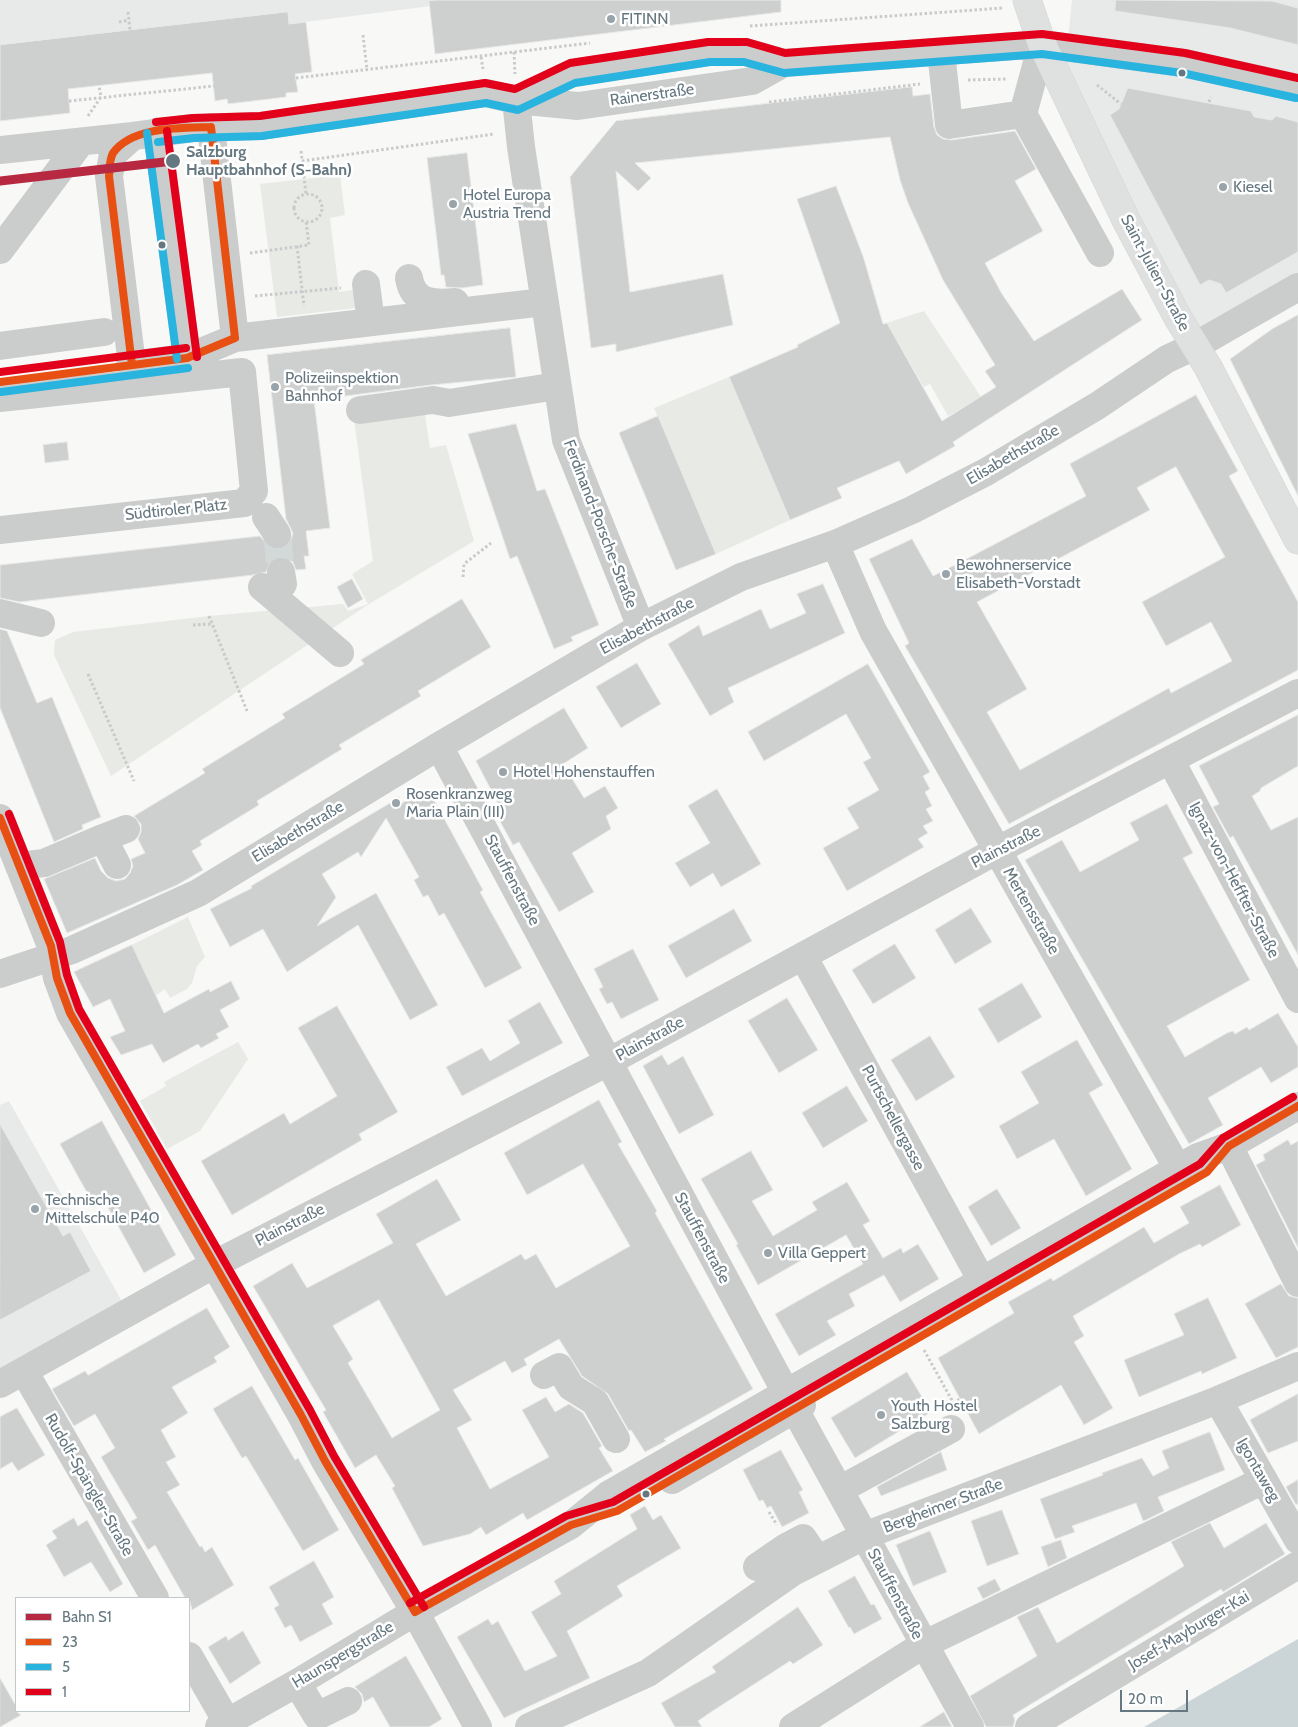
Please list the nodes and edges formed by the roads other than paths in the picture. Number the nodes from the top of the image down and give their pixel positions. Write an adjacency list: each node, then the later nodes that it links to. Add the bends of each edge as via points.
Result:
1 (1027, 0): 2 (main road, Saint-Julien-Straße)
2 (1042, 44): 3 (street, Rainerstraße); 4 (street, Rainerstraße, via 1184,63); 6 (street); 22 (main road, Saint-Julien-Straße, via 1126,220)
3 (941, 52): 5 (street, Rainerstraße, via 784,63 745,52 709,52 572,73); 6 (street, via 949,125)
4 (1298, 88)
5 (516, 100): 7 (street, via 486,92 261,126); 16 (street, Ferdinand-Porsche-Straße)
6 (1026, 102): 12 (street)
7 (211, 127): 8 (street); 20 (street)
8 (145, 134): 9 (street); 23 (street); 24 (street, via 113,154 109,176)
9 (80, 143): 10 (street); 11 (street)
10 (0, 150)
11 (0, 250)
12 (1100, 253)
13 (409, 278): 17 (street, via 414,290 434,304 507,296)
14 (366, 284): 18 (street)
15 (1298, 287): 22 (street, Elisabethstraße)
16 (544, 302): 17 (street); 26 (street, Ferdinand-Porsche-Straße)
17 (517, 305): 18 (street)
18 (371, 322): 20 (street)
19 (104, 332): 21 (street)
20 (235, 338): 23 (street)
21 (0, 346)
22 (1195, 346): 30 (main road, Saint-Julien-Straße); 31 (street, Elisabethstraße, via 1167,359 1097,406 986,472)
23 (187, 358): 24 (street)
24 (132, 365): 25 (street)
25 (0, 382)
26 (557, 386): 28 (street, via 449,404 434,400); 35 (street, Ferdinand-Porsche-Straße, via 566,440)
27 (0, 398): 29 (street, Südtiroler Platz, via 242,372 254,491 244,502)
28 (360, 410)
29 (0, 530)
30 (1298, 540)
31 (835, 544): 35 (street, Elisabethstraße, via 741,577); 41 (street, Mertensstraße, via 873,631)
32 (275, 581): 36 (street)
33 (0, 613): 34 (street)
34 (41, 623)
35 (641, 627): 38 (street, Elisabethstraße)
36 (340, 652)
37 (1298, 693): 39 (street, Plainstraße)
38 (439, 746): 45 (street, Elisabethstraße, via 198,893); 48 (street, Stauffenstraße)
39 (1170, 760): 41 (street, Plainstraße); 47 (street, Ignaz-von-Heffter-Straße)
40 (0, 818): 43 (street)
41 (996, 851): 44 (street, Plainstraße, via 847,920); 51 (street, Mertensstraße)
42 (117, 865): 43 (street, via 114,834 44,863)
43 (19, 866): 45 (street, via 51,946)
44 (803, 956): 48 (street, Plainstraße); 53 (street, Purtschellergasse)
45 (52, 957): 46 (street, Elisabethstraße); 52 (street, via 70,1013)
46 (0, 974)
47 (1298, 999)
48 (608, 1062): 52 (street, Plainstraße); 60 (street, Stauffenstraße)
49 (1298, 1106): 50 (street, Haunspergstraße)
50 (1229, 1146): 51 (street, Haunspergstraße, via 1198,1157); 54 (street); 60 (street, via 1207,1172)
51 (1178, 1169): 53 (street, Haunspergstraße)
52 (213, 1265): 56 (street, Plainstraße); 71 (street)
53 (982, 1281): 60 (street, Haunspergstraße)
54 (1298, 1283)
55 (1298, 1366): 59 (street, Bergheimer Straße)
56 (24, 1371): 58 (street, Plainstraße); 70 (street, Rudolf-Spängler-Straße)
57 (544, 1375): 62 (street, via 559,1367 571,1387 595,1402)
58 (0, 1384)
59 (1218, 1400): 63 (street, Igontaweg); 65 (street, Bergheimer Straße)
60 (790, 1401): 64 (street, Stauffenstraße); 71 (street, Haunspergstraße, via 608,1495 571,1525)
61 (954, 1414): 64 (street)
62 (616, 1439)
63 (1264, 1480): 66 (street, Igontaweg); 72 (street)
64 (840, 1489): 65 (street, Stauffenstraße)
65 (864, 1536): 67 (street, Bergheimer Straße); 72 (street, Stauffenstraße)
66 (1298, 1540)
67 (817, 1558): 69 (street, via 803,1538); 78 (street, Bergheimer Straße, via 648,1674)
68 (1298, 1565): 81 (street, Josef-Mayburger-Kai)
69 (757, 1567)
70 (154, 1597)
71 (415, 1612): 74 (street, Haunspergstraße); 77 (street)
72 (923, 1645): 79 (street); 80 (street, Stauffenstraße)
73 (190, 1658): 76 (street)
74 (297, 1683): 75 (street, via 317,1716); 76 (street, Haunspergstraße)
75 (348, 1701)
76 (223, 1725)
77 (478, 1727)
78 (529, 1727)
79 (794, 1727)
80 (970, 1727)
81 (1029, 1727)

